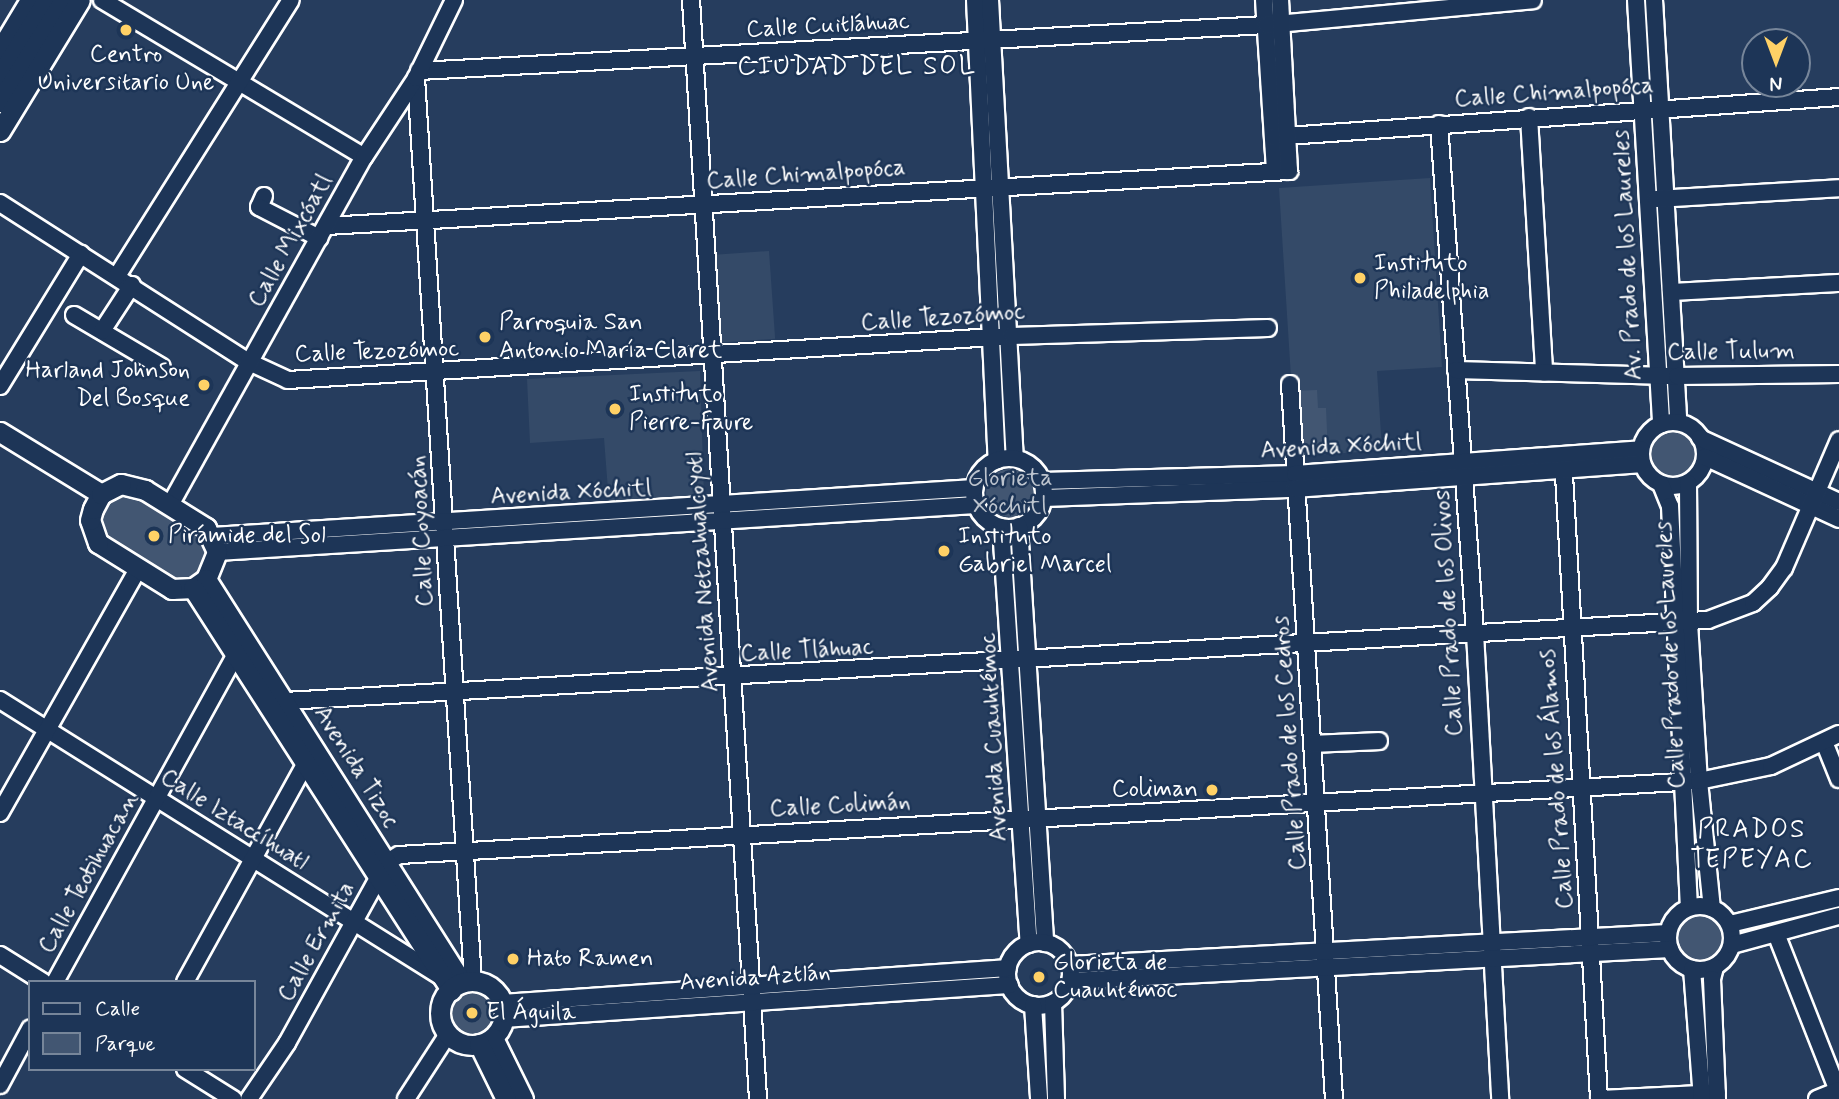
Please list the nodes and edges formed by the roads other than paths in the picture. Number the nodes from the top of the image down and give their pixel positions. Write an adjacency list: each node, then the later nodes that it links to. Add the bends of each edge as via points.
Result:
1 (30, 0): 19 (main road)
2 (47, 0): 22 (main road)
3 (64, 0): 25 (main road)
4 (80, 0): 30 (main road)
5 (102, 0): 23 (street)
6 (291, 0): 23 (street)
7 (454, 0): 21 (street, Calle Mixcóatl)
8 (691, 0): 20 (street, Avenida Netzahualcoyotl)
9 (975, 0): 18 (street)
10 (990, 0): 17 (street)
11 (1265, 0): 16 (street)
12 (1280, 0): 16 (street)
13 (1533, 0): 16 (street, Calle Cuitláhuac)
14 (1636, 0): 27 (street, Av. Prado de los Laureles)
15 (1654, 0): 26 (street, Av. Prado de los Laureles)
16 (1273, 24): 17 (street, Calle Cuitláhuac); 31 (street)
17 (995, 40): 18 (street, Calle Cuitláhuac); 33 (street)
18 (977, 41): 20 (street, Calle Cuitláhuac); 34 (street)
19 (0, 50)
20 (695, 57): 21 (street, Calle Cuitláhuac); 40 (street, Avenida Netzahualcoyotl)
21 (418, 74): 32 (street, Calle Mixcóatl); 41 (street, Calle Coyoacán)
22 (0, 76)
23 (239, 82): 32 (street); 44 (street)
24 (1839, 97): 26 (street, Calle Chimalpopóca)
25 (0, 102)
26 (1660, 107): 27 (street, Calle Chimalpopóca); 37 (street, Av. Prado de los Laureles)
27 (1642, 108): 28 (street, Calle Chimalpopóca); 38 (street, Av. Prado de los Laureles)
28 (1529, 117): 29 (street, Calle Chimalpopóca); 58 (street)
29 (1439, 124): 31 (street, Calle Chimalpopóca); 56 (street, Calle Prado de los Olivos)
30 (0, 131)
31 (1280, 136): 33 (street, Calle Chimalpopóca, via 1283,171)
32 (364, 157): 42 (street, Calle Mixcóatl)
33 (1004, 186): 34 (street, Calle Chimalpopóca); 51 (street)
34 (985, 187): 40 (street, Calle Chimalpopóca); 52 (street)
35 (1839, 188): 37 (street)
36 (264, 196): 42 (street, via 260,207)
37 (1665, 198): 38 (street); 47 (street, Av. Prado de los Laureles)
38 (1648, 199): 60 (street, Av. Prado de los Laureles)
39 (0, 203): 43 (street, Calle Tezozómoc)
40 (703, 205): 41 (street, Calle Chimalpopóca); 53 (street, Avenida Netzahualcoyotl)
41 (427, 222): 42 (street, Calle Chimalpopóca); 57 (street, Calle Coyoacán)
42 (322, 232): 54 (street, Calle Mixcóatl)
43 (81, 254): 44 (street, Calle Tezozómoc); 63 (street)
44 (117, 276): 46 (street, Calle Tezozómoc)
45 (1839, 284): 47 (street)
46 (132, 285): 50 (street); 54 (street, Calle Tezozómoc)
47 (1671, 292): 61 (street, Av. Prado de los Laureles)
48 (74, 315): 50 (street)
49 (1268, 328): 51 (street, Calle Tezozómoc)
50 (102, 331): 55 (street)
51 (1012, 336): 52 (street, Calle Tezozómoc); 72 (street)
52 (993, 337): 53 (street, Calle Tezozómoc); 73 (street)
53 (713, 357): 57 (street, Calle Tezozómoc); 87 (street, Avenida Netzahualcoyotl)
54 (249, 362): 57 (street, Calle Tezozómoc, via 273,375 298,380); 85 (street, Calle Mixcóatl)
55 (162, 368)
56 (1456, 370): 58 (street, Calle Tulum); 75 (street, Calle Prado de los Olivos)
57 (436, 373): 91 (street, Calle Coyoacán)
58 (1544, 373): 60 (street, Calle Tulum)
59 (1839, 374): 61 (street, Calle Tulum)
60 (1659, 376): 61 (street, Calle Tulum); 65 (street, Av. Prado de los Laureles)
61 (1677, 376): 64 (street)
62 (1290, 384): 77 (street, Calle Prado de los Cedros)
63 (0, 386)
64 (1678, 422): 65 (street); 67 (street)
65 (1661, 424): 70 (street, via 1646,436)
66 (0, 432): 82 (main road)
67 (1700, 438): 71 (street); 83 (street)
68 (1839, 440): 83 (street, Calle Tláhuac)
69 (0, 447): 82 (main road)
70 (1641, 456): 74 (street, Avenida Xóchitl); 79 (street)
71 (1705, 457): 78 (street); 83 (street)
72 (1015, 458): 73 (street); 76 (street, via 1032,466)
73 (997, 460): 80 (street, via 982,471)
74 (1564, 464): 75 (street, Avenida Xóchitl); 96 (street, Calle Prado de los Álamos)
75 (1464, 470): 77 (street, Avenida Xóchitl); 97 (street, Calle Prado de los Olivos)
76 (1042, 481): 77 (street, Avenida Xóchitl); 81 (street)
77 (1295, 482): 81 (street, Avenida Xóchitl); 98 (street, Calle Prado de los Cedros)
78 (1688, 483): 79 (street); 95 (street, Calle Prado de los Laureles)
79 (1661, 484): 95 (street, Calle Prado de los Laureles, via 1670,506)
80 (974, 488): 86 (street); 87 (street, Avenida Xóchitl)
81 (1044, 498): 89 (street, via 1033,519)
82 (98, 499): 85 (main road, via 121,484); 93 (main road, via 90,520 99,543)
83 (1814, 499): 84 (street); 88 (street); 95 (street, Calle Tláhuac, via 1784,568 1754,603 1734,614)
84 (1839, 502)
85 (170, 505): 92 (main road)
86 (976, 505): 87 (street, Avenida Xóchitl); 90 (street, via 984,517)
87 (722, 515): 91 (street, Avenida Xóchitl); 102 (street, Avenida Netzahualcoyotl)
88 (1839, 519)
89 (1020, 526): 90 (street); 100 (street, Avenida Cuauhtémoc)
90 (1002, 527): 101 (street, Avenida Cuauhtémoc)
91 (445, 531): 92 (street, Avenida Xóchitl); 103 (street, Calle Coyoacán)
92 (215, 544): 94 (main road)
93 (138, 569): 94 (main road, via 172,589); 106 (street)
94 (199, 584): 99 (main road, Avenida Tizoc)
95 (1683, 623): 96 (street, Calle Tláhuac); 113 (street, Calle Prado de los Laureles)
96 (1570, 628): 97 (street, Calle Tláhuac); 114 (street, Calle Prado de los Álamos)
97 (1475, 634): 98 (street, Calle Tláhuac); 115 (street, Calle Prado de los Olivos)
98 (1307, 644): 100 (street, Calle Tláhuac); 110 (street, Calle Prado de los Cedros)
99 (240, 648): 105 (main road, Avenida Tizoc); 116 (street, Calle Teotihuacan)
100 (1030, 661): 101 (street, Calle Tláhuac); 119 (street, Avenida Cuauhtémoc)
101 (1013, 662): 102 (street, Calle Tláhuac); 119 (street, Avenida Cuauhtémoc)
102 (733, 678): 103 (street, Calle Tláhuac); 120 (street, Avenida Netzahualcoyotl)
103 (455, 694): 105 (street, Calle Tláhuac); 121 (street, Calle Coyoacán)
104 (0, 700): 106 (street, Calle Iztaccíhuatl)
105 (278, 706): 111 (main road, Avenida Tizoc)
106 (47, 730): 116 (street, Calle Iztaccíhuatl); 118 (street)
107 (1839, 734): 109 (street, Calle Colimán)
108 (1379, 741): 110 (street)
109 (1824, 742): 112 (street); 113 (street, Calle Colimán, via 1771,766)
110 (1313, 744): 117 (street, Calle Prado de los Cedros)
111 (310, 756): 122 (street); 123 (main road, Avenida Tizoc)
112 (1839, 779)
113 (1692, 781): 114 (street, Calle Colimán); 125 (street, Calle Prado de los Laureles); 126 (street, Calle Prado de los Laureles)
114 (1582, 786): 115 (street, Calle Colimán); 130 (street, Calle Prado de los Álamos)
115 (1482, 792): 117 (street, Calle Colimán); 132 (street, Calle Prado de los Olivos)
116 (156, 798): 122 (street, Calle Iztaccíhuatl); 146 (street, Calle Teotihuacan)
117 (1316, 801): 119 (street, Calle Colimán); 136 (street, Calle Prado de los Cedros)
118 (0, 813)
119 (1030, 819): 120 (street, Calle Colimán); 134 (street, Avenida Cuauhtémoc)
120 (742, 833): 121 (street, Calle Colimán); 150 (street, Avenida Netzahualcoyotl)
121 (464, 850): 123 (street, Calle Colimán, via 399,855); 148 (street, Calle Coyoacán)
122 (253, 858): 128 (street, Calle Iztaccíhuatl); 147 (street)
123 (383, 870): 128 (street, Calle Ermita); 148 (main road, Avenida Tizoc)
124 (1839, 898): 129 (street)
125 (1689, 908): 126 (street); 133 (street, via 1675,918)
126 (1712, 908): 129 (street)
127 (1839, 916): 131 (street)
128 (354, 922): 148 (street, Calle Iztaccíhuatl); 162 (street, Calle Ermita, via 287,1043)
129 (1730, 925): 135 (street)
130 (1590, 934): 132 (street); 133 (street); 137 (street, Calle Prado de los Álamos)
131 (1777, 936): 135 (street); 159 (street)
132 (1492, 939): 136 (street); 139 (street, Calle Prado de los Olivos)
133 (1669, 941): 137 (street); 143 (street)
134 (1037, 944): 142 (street, via 1015,954); 144 (street, via 1060,950)
135 (1732, 945): 141 (street)
136 (1325, 948): 140 (street, Calle Prado de los Cedros); 144 (street)
137 (1591, 951): 139 (street); 171 (street, Calle Prado de los Álamos)
138 (0, 955): 145 (street)
139 (1492, 957): 140 (street); 170 (street, Calle Prado de los Olivos)
140 (1326, 967): 144 (street); 169 (street, Calle Prado de los Cedros)
141 (1715, 967): 143 (street); 160 (street)
142 (1008, 968): 149 (street); 150 (street, Avenida Aztlán)
143 (1692, 969): 160 (street)
144 (1070, 973): 151 (street)
145 (40, 980)
146 (56, 980)
147 (186, 980)
148 (457, 983): 153 (main road, via 488,986); 155 (main road, via 441,1008)
149 (1010, 985): 150 (street, Avenida Aztlán); 152 (street, via 1016,996)
150 (752, 992): 153 (street, Avenida Aztlán); 166 (street, Avenida Netzahualcoyotl)
151 (1053, 1003): 152 (street); 168 (street)
152 (1033, 1005): 167 (street)
153 (503, 1011): 156 (main road)
154 (28, 1033): 158 (street)
155 (448, 1034): 156 (main road, via 458,1042); 163 (street)
156 (486, 1041): 164 (main road); 165 (main road)
157 (188, 1071): 161 (street)
158 (0, 1085)
159 (1839, 1091): 172 (street)
160 (1710, 1096): 171 (street)
161 (233, 1099)
162 (249, 1099)
163 (406, 1099)
164 (506, 1099)
165 (523, 1099)
166 (758, 1099)
167 (1039, 1099)
168 (1056, 1099)
169 (1334, 1099)
170 (1500, 1099)
171 (1599, 1099)
172 (1816, 1099)

